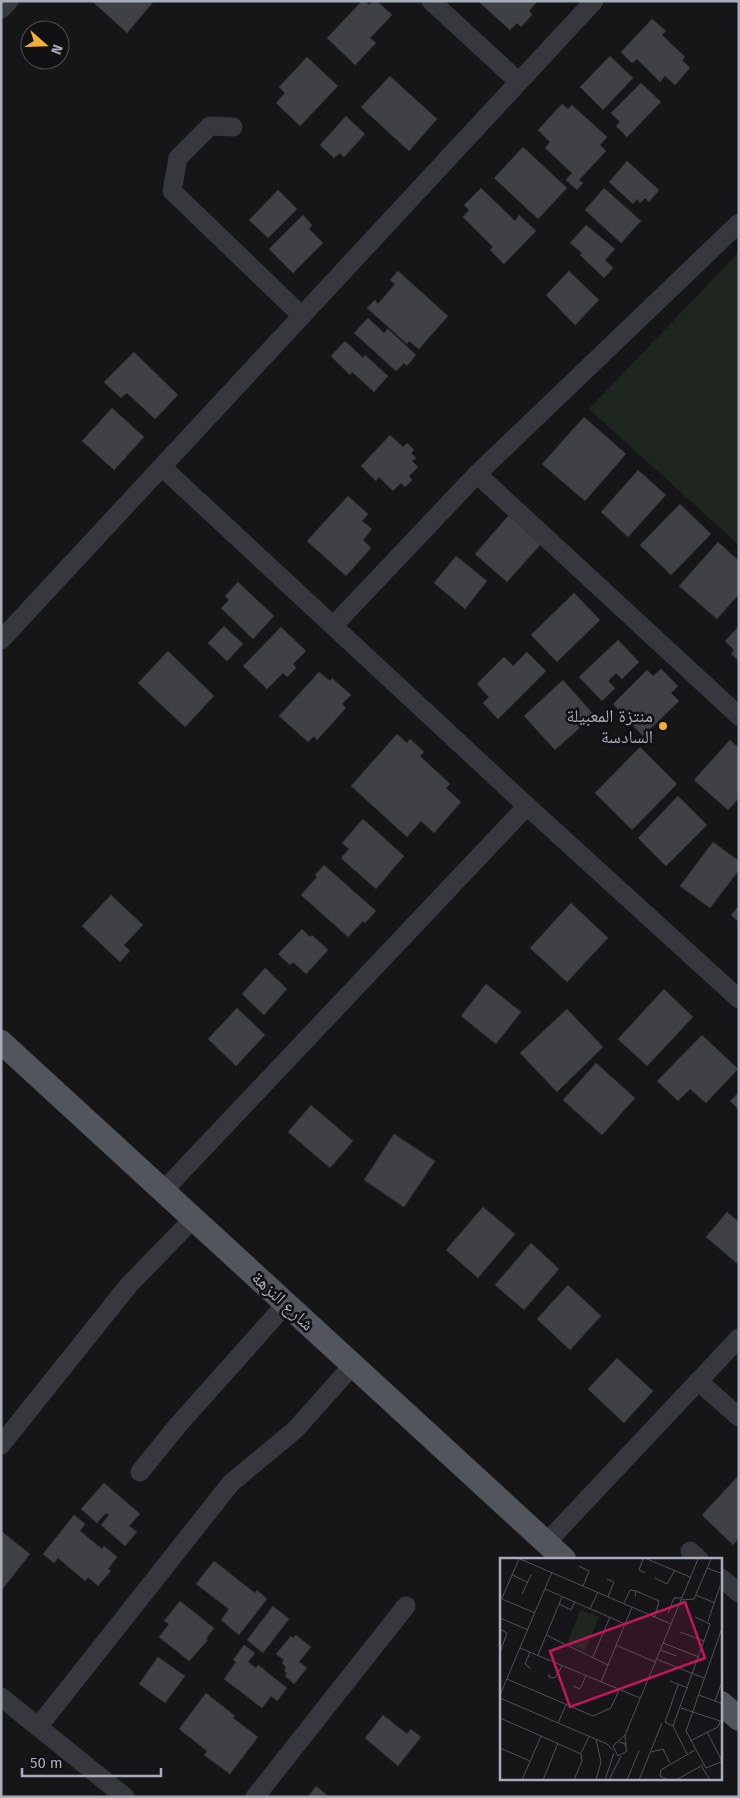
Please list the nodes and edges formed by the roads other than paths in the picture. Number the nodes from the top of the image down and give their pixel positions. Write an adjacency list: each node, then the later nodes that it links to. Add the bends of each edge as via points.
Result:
1 (9, 1): 4 (street)
2 (431, 1): 5 (street)
3 (594, 1): 5 (street)
4 (1, 10)
5 (519, 82): 8 (street)
6 (232, 127): 8 (street, via 210,126 178,158 172,191)
7 (739, 223): 10 (street)
8 (302, 316): 9 (street)
9 (162, 467): 11 (street); 12 (street)
10 (477, 474): 11 (street); 13 (street)
11 (333, 626): 14 (street)
12 (1, 640)
13 (739, 716)
14 (527, 806): 15 (street); 17 (street)
15 (739, 999)
16 (1, 1042): 17 (main road, شارع النزهة)
17 (163, 1191): 18 (main road, شارع النزهة)
18 (194, 1219): 19 (main road, شارع النزهة); 24 (street, via 128,1286)
19 (286, 1304): 21 (main road, شارع النزهة); 25 (street)
20 (739, 1338): 22 (street)
21 (353, 1365): 26 (main road, شارع النزهة); 34 (street, via 295,1430 231,1483)
22 (698, 1381): 23 (street); 26 (street)
23 (739, 1417)
24 (1, 1445)
25 (140, 1472)
26 (546, 1543): 27 (main road, شارع النزهة)
27 (563, 1558)
28 (722, 1579): 29 (street)
29 (739, 1593)
30 (406, 1606): 36 (street)
31 (1, 1697): 34 (street)
32 (722, 1704): 33 (main road)
33 (739, 1720)
34 (38, 1727): 35 (street)
35 (125, 1797)
36 (255, 1797)

